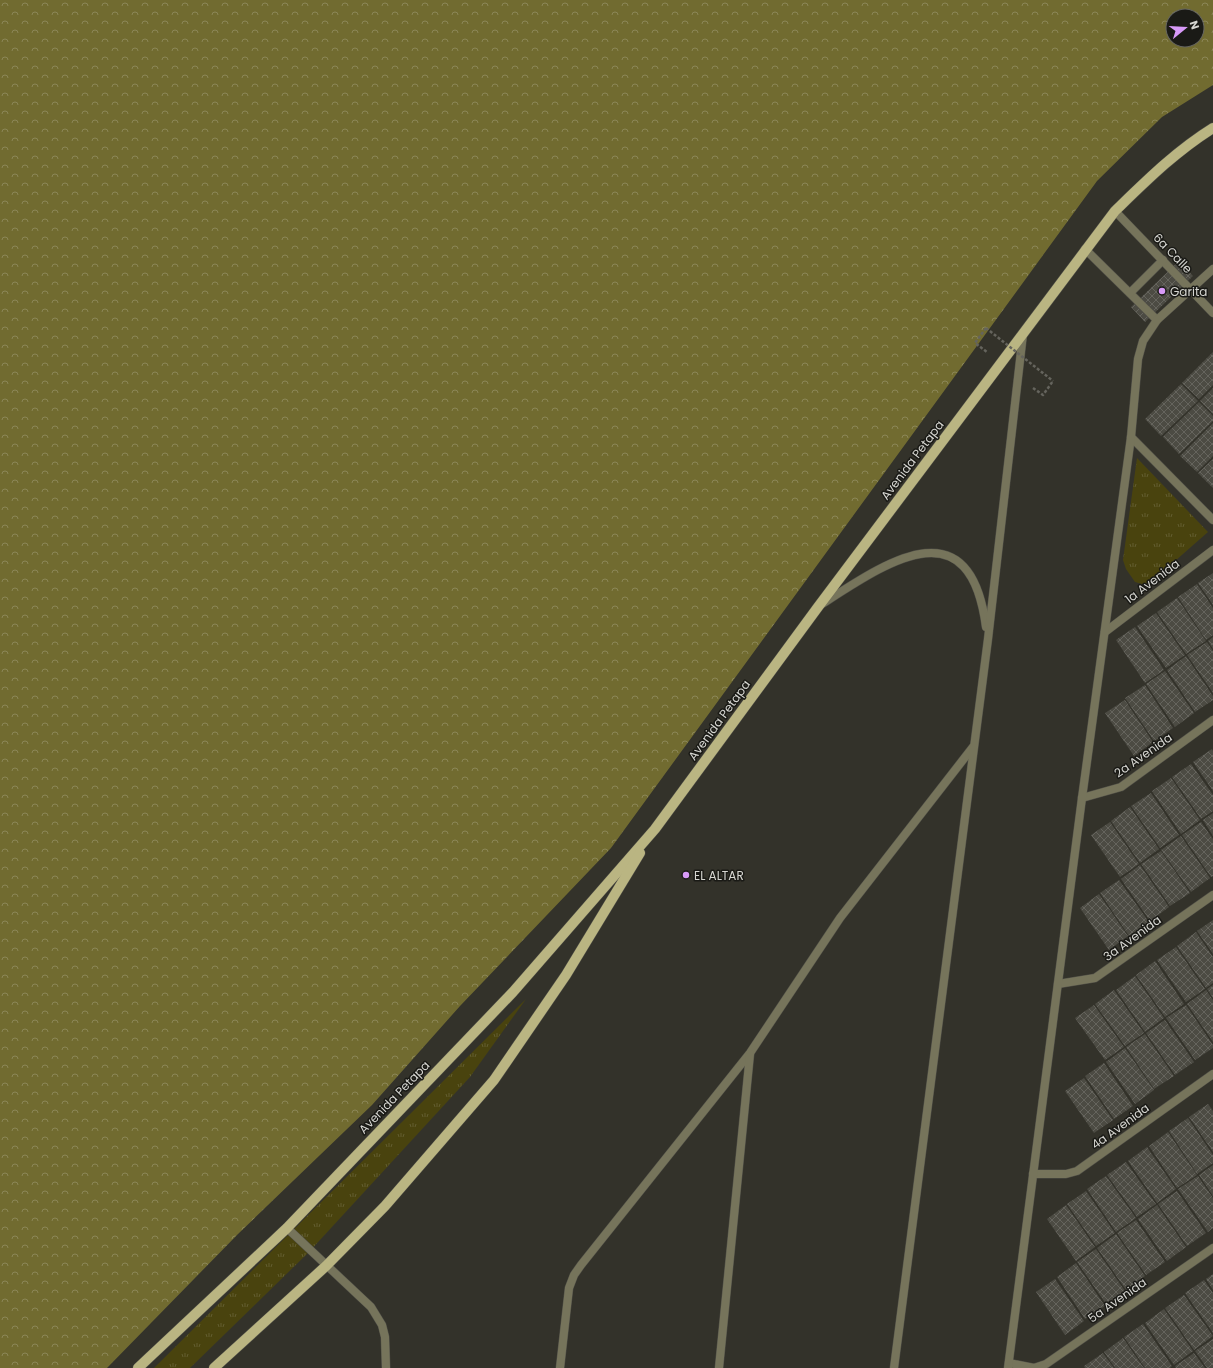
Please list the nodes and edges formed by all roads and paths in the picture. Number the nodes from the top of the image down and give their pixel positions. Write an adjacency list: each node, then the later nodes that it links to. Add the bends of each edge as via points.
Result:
1 (1213, 128): 2 (main road, Avenida Petapa, via 1158,169)
2 (1115, 211): 3 (main road, Avenida Petapa); 4 (street, 6a Calle)
3 (1085, 248): 7 (street); 10 (main road, Avenida Petapa)
4 (1163, 260): 6 (street, 6a Calle); 7 (street)
5 (1213, 269): 6 (street)
6 (1191, 289): 8 (street, 6a Calle); 9 (street)
7 (1130, 293): 9 (street)
8 (1213, 313)
9 (1157, 320): 13 (street, via 1149,330 1140,350)
10 (1023, 334): 16 (main road, Avenida Petapa); 18 (street)
11 (975, 342): 12 (path, bridge, via 986,328 1053,381)
12 (1043, 395)
13 (1131, 437): 14 (street); 17 (street)
14 (1213, 520)
15 (1213, 550): 17 (street, 1a Avenida)
16 (818, 607): 18 (street, via 857,581 900,559 914,554 940,554 951,557 963,565 977,586); 22 (main road, Avenida Petapa)
17 (1105, 632): 21 (street)
18 (988, 639): 20 (street)
19 (1213, 720): 21 (street, 2a Avenida, via 1120,787)
20 (973, 747): 25 (street, via 840,918); 37 (street)
21 (1082, 798): 24 (street)
22 (655, 829): 28 (main road, Avenida Petapa, via 513,992); 30 (main road, Avenida Petapa, via 566,974 494,1080 385,1206)
23 (1213, 894): 24 (street, 3a Avenida, via 1095,978)
24 (1058, 984): 27 (street)
25 (750, 1053): 35 (street, via 574,1275 567,1300); 36 (street)
26 (1213, 1074): 27 (street, 4a Avenida, via 1077,1171 1066,1174)
27 (1033, 1174): 31 (street)
28 (286, 1228): 30 (street); 32 (main road, Avenida Petapa)
29 (1213, 1248): 38 (street, 5a Avenida, via 1043,1366)
30 (326, 1266): 33 (main road, Avenida Petapa); 34 (street, via 372,1307 382,1325 387,1350)
31 (1008, 1365): 38 (street, 5a Avenida)
32 (138, 1368)
33 (214, 1368)
34 (386, 1368)
35 (560, 1368)
36 (719, 1368)
37 (894, 1368)
38 (1034, 1368)

